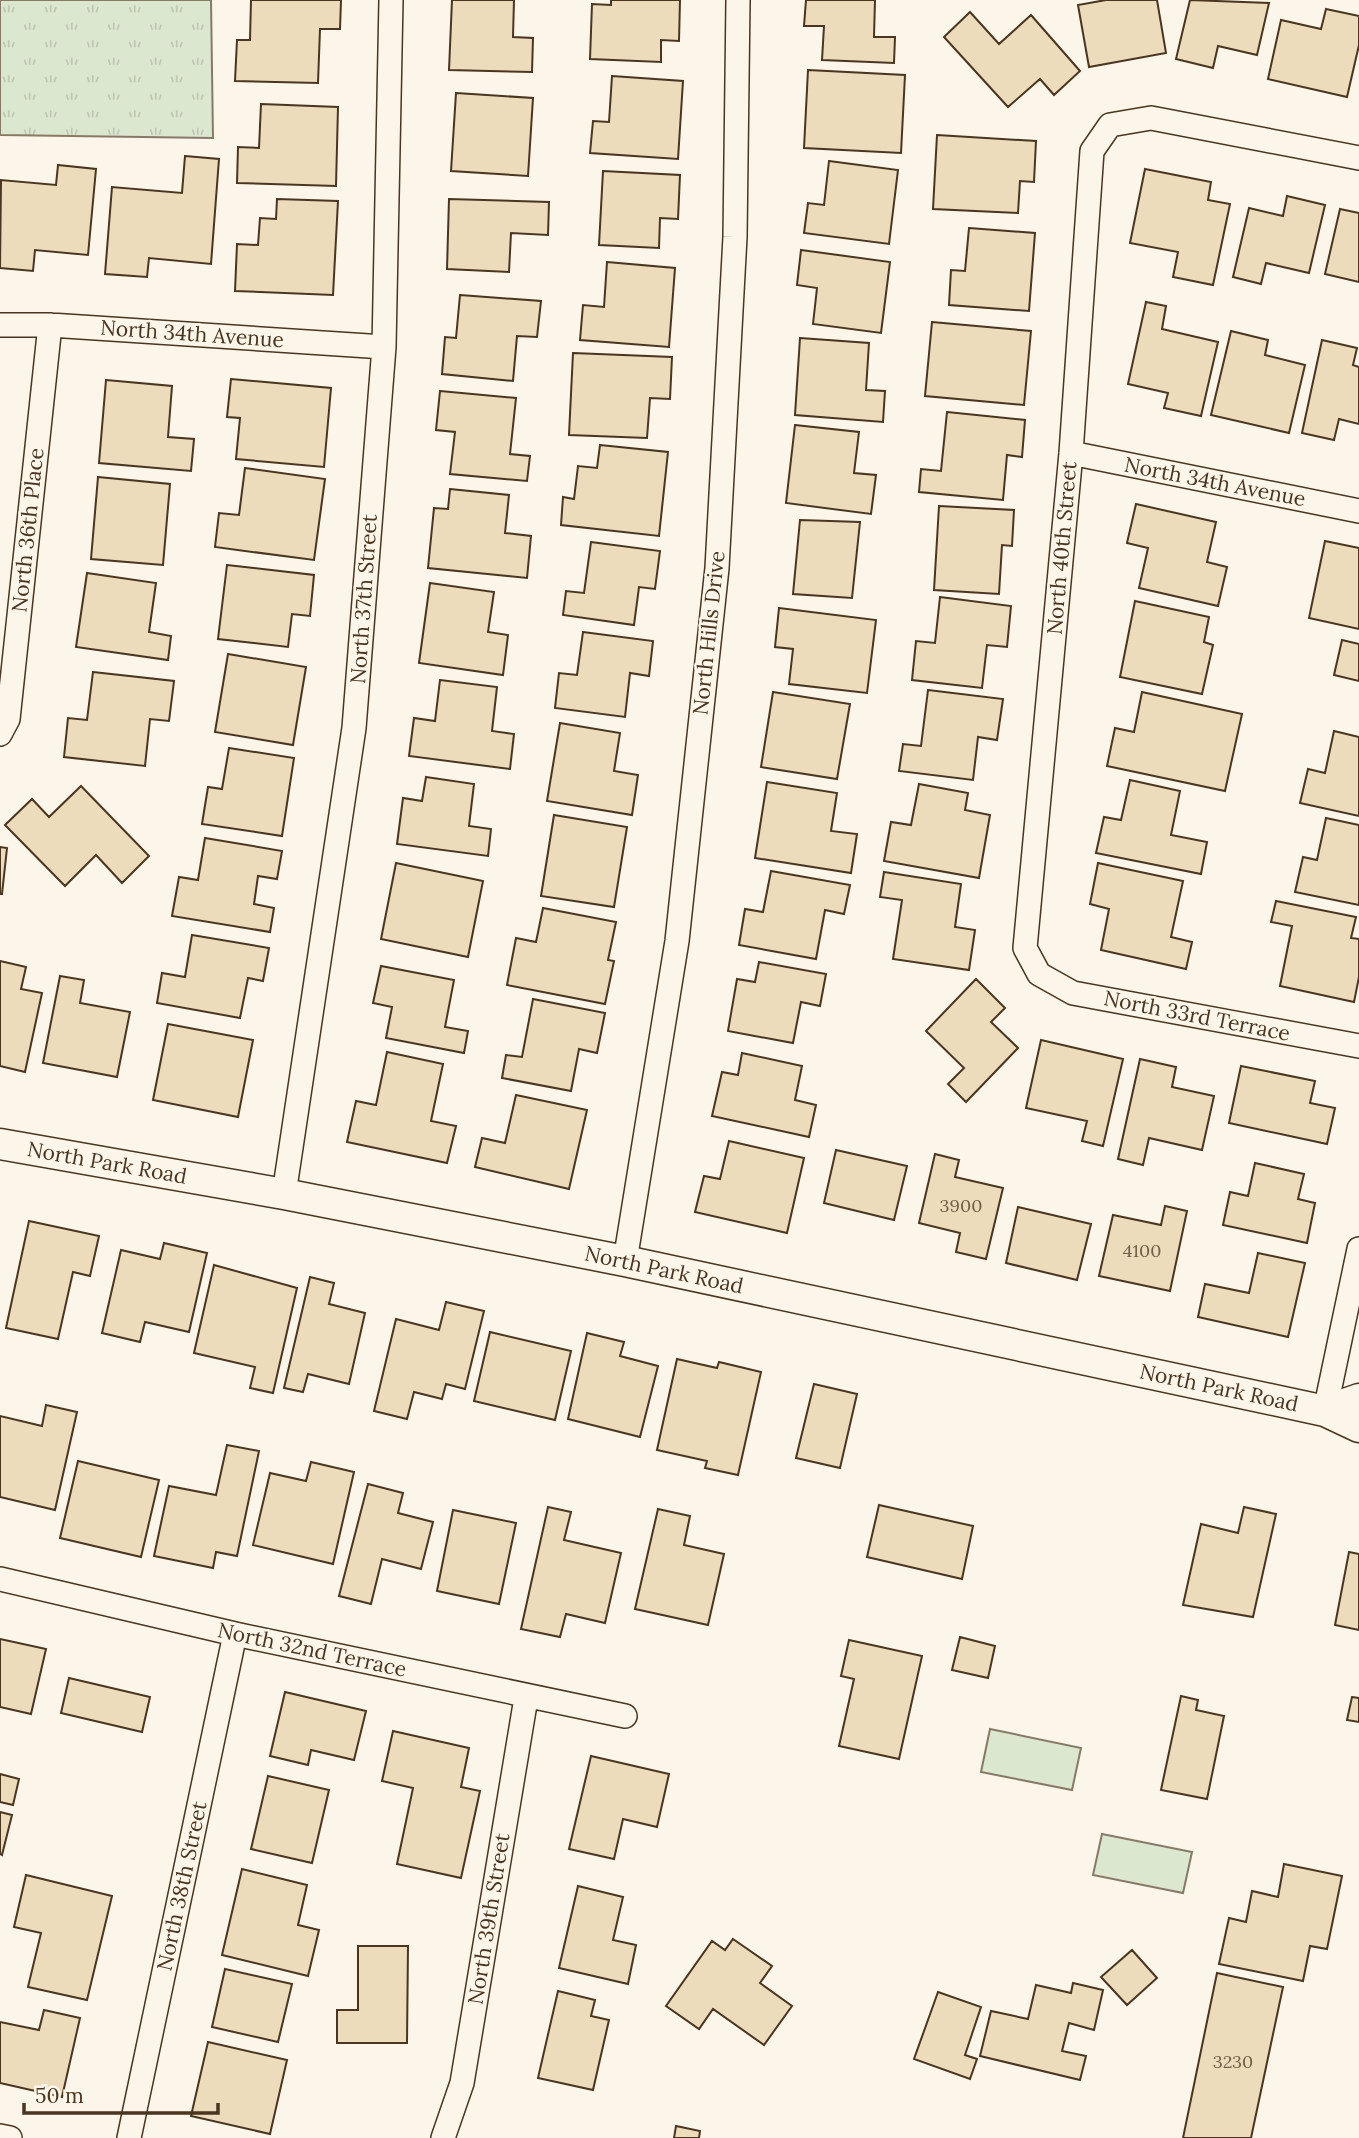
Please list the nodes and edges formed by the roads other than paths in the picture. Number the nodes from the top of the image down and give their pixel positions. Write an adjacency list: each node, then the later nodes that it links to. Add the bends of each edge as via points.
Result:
1 (391, 0): 6 (street, North 37th Street)
2 (738, 0): 15 (street, North Hills Drive, via 735,237 717,568 677,941)
3 (1359, 158): 7 (street, North 40th Street, via 1151,118 1110,125 1092,151)
4 (0, 325): 5 (street, North 34th Avenue)
5 (50, 325): 6 (street, North 34th Avenue); 9 (street, North 36th Place, via 8,719)
6 (384, 347): 13 (street, North 37th Street, via 354,728)
7 (1071, 453): 8 (street, North 34th Avenue); 10 (street, North 40th Street, via 1025,948)
8 (1359, 511)
9 (0, 734)
10 (1039, 974): 11 (street, North 33rd Terrace, via 1073,993)
11 (1359, 1046)
12 (0, 1144): 13 (street, North Park Road)
13 (284, 1194): 15 (street, North Park Road)
14 (1359, 1249): 17 (street)
15 (625, 1261): 17 (street, North Park Road)
16 (1359, 1399): 17 (street, North Park Road)
17 (1325, 1411): 18 (street, North Park Road)
18 (1359, 1427)
19 (0, 1579): 20 (street, North 32nd Terrace)
20 (235, 1634): 21 (street, North 32nd Terrace); 25 (street, North 38th Street)
21 (526, 1698): 22 (street, North 32nd Terrace); 26 (street, North 39th Street, via 462,2083)
22 (625, 1716)
23 (0, 2136): 24 (street)
24 (10, 2138)
25 (129, 2138)
26 (443, 2138)

